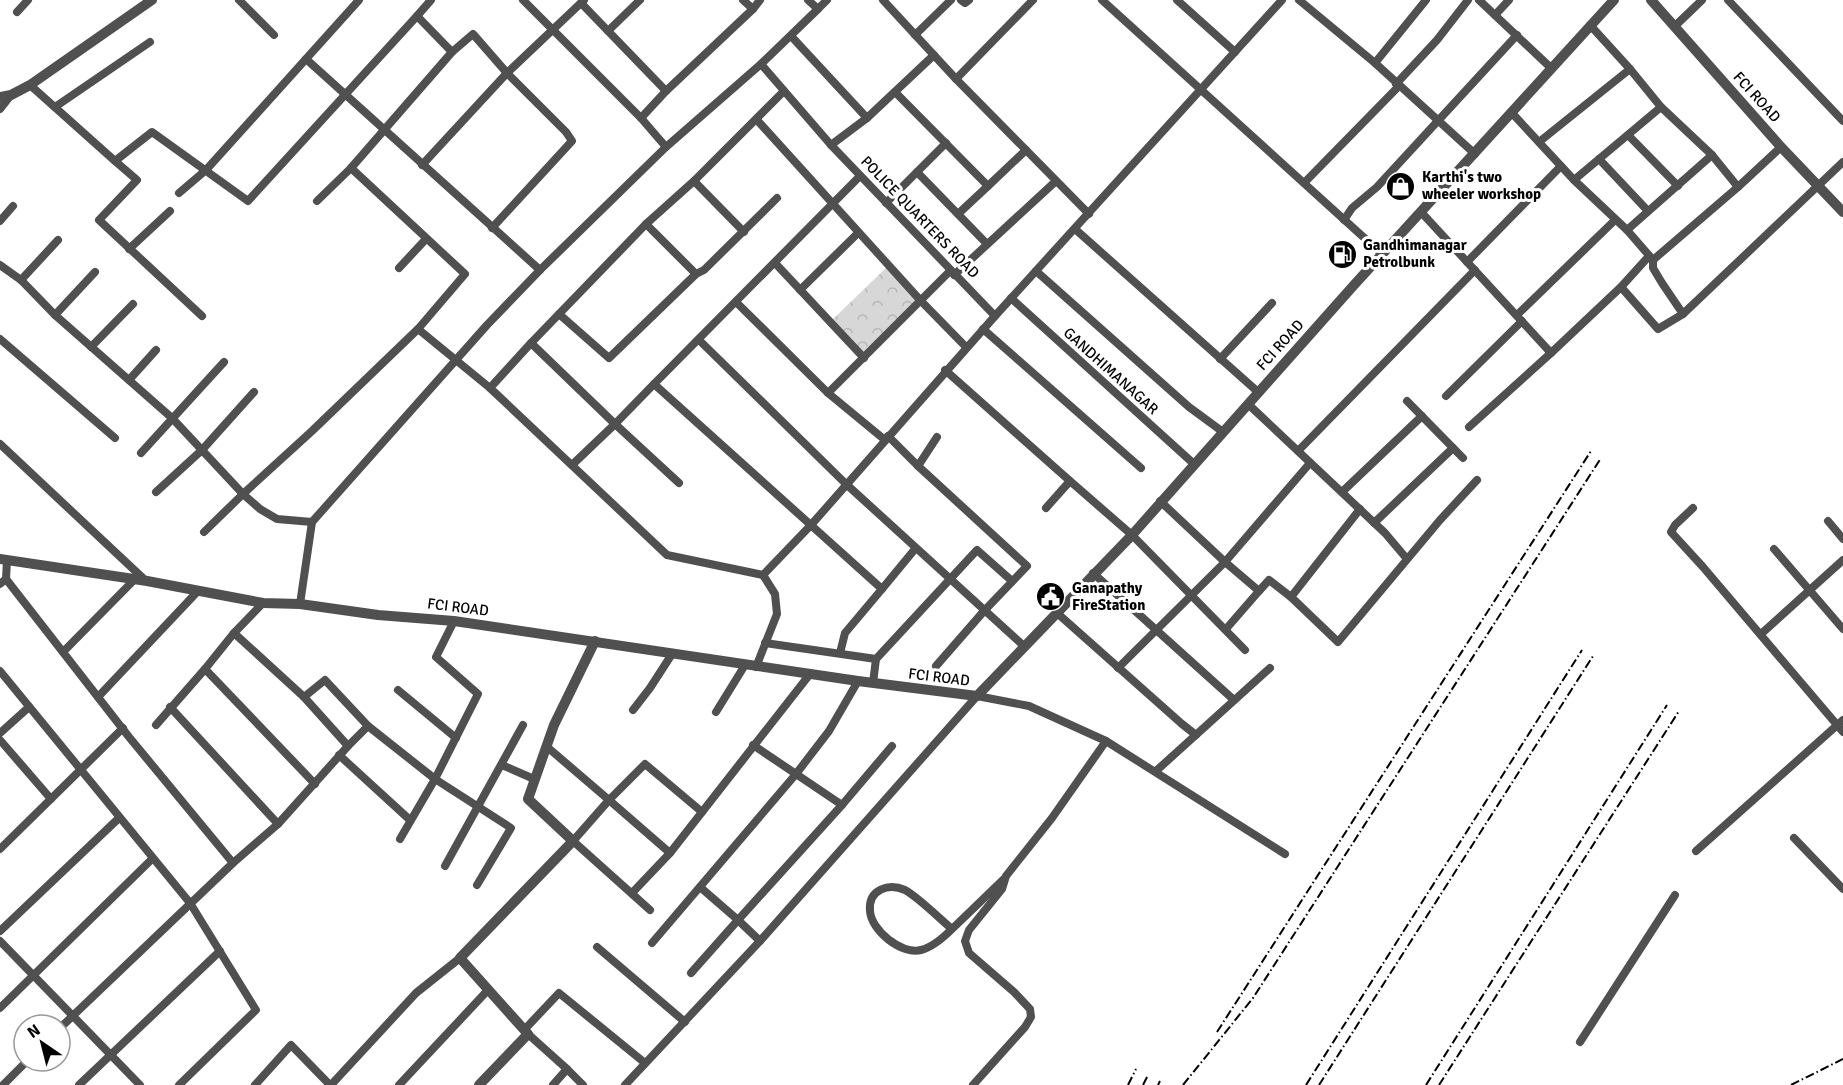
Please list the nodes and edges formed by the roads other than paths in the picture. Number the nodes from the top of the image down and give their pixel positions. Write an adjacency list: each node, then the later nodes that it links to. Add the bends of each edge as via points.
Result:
1 (27, 0): 32 (street)
2 (238, 0): 39 (street)
3 (359, 0): 47 (street)
4 (431, 0): 34 (street)
5 (522, 0): 38 (street)
6 (640, 0): 37 (street)
7 (743, 0): 30 (street)
8 (760, 0): 30 (street)
9 (808, 0): 31 (street)
10 (827, 0): 31 (street)
11 (883, 0): 40 (street)
12 (951, 0): 40 (street)
13 (961, 0): 14 (street)
14 (969, 0)
15 (1033, 0): 53 (street)
16 (1101, 0): 56 (street)
17 (1177, 0): 45 (street)
18 (1282, 0): 45 (street)
19 (1299, 0): 48 (street)
20 (1426, 0): 48 (street)
21 (1468, 0): 55 (street)
22 (1479, 0): 33 (street)
23 (1509, 0): 33 (street)
24 (1614, 0): 35 (street, FCI ROAD)
25 (1651, 0): 36 (street, FCI ROAD)
26 (1702, 0): 36 (street)
27 (1728, 0): 70 (street)
28 (150, 1): 54 (street)
29 (583, 1): 37 (street); 38 (street)
30 (753, 9): 57 (street)
31 (818, 9): 42 (street)
32 (17, 12)
33 (1495, 15): 41 (street)
34 (417, 16): 44 (street); 60 (street)
35 (1590, 25): 50 (street, FCI ROAD); 51 (street)
36 (1674, 27): 77 (street, FCI ROAD)
37 (608, 31): 57 (street)
38 (552, 32): 52 (street); 66 (street)
39 (274, 35)
40 (915, 35): 46 (street)
41 (1517, 35): 50 (street); 69 (street)
42 (791, 36): 49 (street); 67 (street)
43 (150, 42): 62 (street)
44 (452, 52): 52 (street, via 473,34); 71 (street)
45 (1235, 52): 56 (street)
46 (934, 55): 53 (street); 59 (street)
47 (306, 59): 60 (street); 87 (street)
48 (1375, 63): 55 (street)
49 (761, 64): 58 (street, POLICE QUARTERS ROAD); 76 (street)
50 (1551, 68): 65 (street, FCI ROAD)
51 (1630, 69): 63 (street); 73 (street)
52 (507, 73): 84 (street); 114 (street, via 572,141)
53 (956, 79): 78 (street)
54 (30, 85): 61 (street); 62 (street)
55 (1398, 85): 69 (street); 93 (street)
56 (1201, 90): 93 (street); 109 (street)
57 (666, 91): 66 (street)
58 (784, 91): 68 (street); 75 (street, POLICE QUARTERS ROAD)
59 (895, 92): 67 (street); 74 (street)
60 (345, 93): 71 (street); 87 (street, via 248,201)
61 (5, 96): 64 (street)
62 (55, 107): 82 (street)
63 (1661, 107): 72 (street); 80 (street)
64 (0, 109)
65 (1511, 112): 73 (street); 79 (street, FCI ROAD)
66 (641, 118): 76 (street)
67 (867, 118): 75 (street)
68 (757, 120): 92 (street); 102 (street)
69 (1437, 121): 79 (street); 110 (street)
70 (1843, 121)
71 (385, 129): 84 (street); 86 (street)
72 (1628, 135): 81 (street); 95 (street)
73 (1539, 142): 85 (street)
74 (946, 143): 88 (street); 94 (street)
75 (831, 145): 89 (street, POLICE QUARTERS ROAD)
76 (666, 147): 129 (street)
77 (1781, 147): 96 (street, FCI ROAD); 97 (street)
78 (1026, 150): 91 (street); 94 (street)
79 (1475, 154): 105 (street, FCI ROAD)
80 (1712, 154): 95 (street); 97 (street)
81 (1599, 159): 90 (street); 106 (street)
82 (115, 161): 87 (street, via 152,132); 122 (street, via 137,180 99,220)
83 (1843, 162): 96 (street)
84 (422, 165): 114 (street)
85 (1561, 166): 90 (street); 125 (street)
86 (351, 168): 100 (street); 119 (street)
87 (206, 170): 98 (street)
88 (917, 172): 101 (street); 108 (street)
89 (860, 176): 101 (street, POLICE QUARTERS ROAD); 102 (street)
90 (1574, 180): 111 (street)
91 (1056, 181): 109 (street); 121 (street)
92 (694, 182): 113 (street); 117 (street)
93 (1304, 183): 110 (street)
94 (988, 186): 108 (street)
95 (1678, 186): 106 (street)
96 (1819, 186): 107 (street, FCI ROAD); 144 (street)
97 (1738, 187): 124 (street)
98 (179, 193)
99 (777, 198): 117 (street)
100 (317, 201)
101 (886, 203): 133 (street, POLICE QUARTERS ROAD)
102 (833, 205): 118 (street); 126 (street)
103 (13, 206): 112 (street)
104 (170, 211): 122 (street)
105 (1421, 212): 123 (street, FCI ROAD); 125 (street)
106 (1648, 212): 116 (street)
107 (1843, 212)
108 (958, 214): 121 (street)
109 (1089, 214): 115 (street)
110 (1344, 220): 123 (street)
111 (1616, 220): 116 (street); 148 (street)
112 (0, 221)
113 (646, 224): 134 (street); 143 (street)
114 (492, 228): 129 (street)
115 (1075, 229): 131 (street); 159 (street)
116 (1627, 230): 124 (street)
117 (744, 232): 134 (street)
118 (858, 233): 137 (street); 139 (street)
119 (426, 238): 128 (street); 149 (street, via 465,274)
120 (58, 240): 135 (street)
121 (987, 244): 133 (street)
122 (129, 249): 146 (street)
123 (1382, 254): 167 (street, FCI ROAD)
124 (1651, 258): 136 (street); 144 (street, via 1653,268)
125 (1467, 262): 130 (street)
126 (775, 263): 137 (street); 140 (street)
127 (0, 265): 135 (street)
128 (399, 267)
129 (540, 270): 160 (street)
130 (1475, 270): 148 (street); 183 (street)
131 (1036, 271): 138 (street); 176 (street, via 1189,407)
132 (95, 272): 145 (street)
133 (952, 273): 139 (street); 147 (street, POLICE QUARTERS ROAD)
134 (696, 274): 143 (street, via 609,358)
135 (21, 280): 145 (street)
136 (1621, 287): 144 (street, via 1658,329); 157 (street)
137 (800, 290): 158 (street)
138 (1011, 298): 147 (street); 187 (street, GANDHIMANAGAR)
139 (921, 301): 155 (street); 158 (street)
140 (736, 302): 152 (street); 168 (street)
141 (1272, 303): 159 (street)
142 (133, 304): 154 (street)
143 (559, 314): 153 (street)
144 (1683, 314)
145 (55, 315): 154 (street)
146 (202, 316)
147 (995, 316): 150 (street)
148 (1519, 318): 157 (street); 169 (street)
149 (418, 329): 160 (street); 197 (street)
150 (983, 329): 155 (street); 190 (street)
151 (0, 339): 178 (street)
152 (699, 340): 164 (street); 194 (street)
153 (531, 343): 165 (street); 174 (street)
154 (91, 347): 163 (street)
155 (966, 347): 162 (street)
156 (156, 350): 163 (street)
157 (1551, 353): 175 (street)
158 (864, 358): 168 (street)
159 (1220, 359): 167 (street)
160 (454, 360): 165 (street); 203 (street)
161 (224, 362): 173 (street)
162 (945, 370): 179 (street); 192 (street)
163 (129, 380): 173 (street)
164 (654, 384): 174 (street); 205 (street)
165 (490, 388): 188 (street)
166 (254, 392): 182 (street)
167 (1258, 392): 171 (street, FCI ROAD)
168 (828, 393): 179 (street)
169 (1446, 396)
170 (1407, 400): 172 (street)
171 (1248, 404): 176 (street, FCI ROAD); 183 (street)
172 (1422, 416): 181 (street); 196 (street)
173 (172, 418): 182 (street); 184 (street)
174 (615, 424): 188 (street); 193 (street)
175 (1470, 427)
176 (1223, 432): 187 (street, FCI ROAD)
177 (937, 437): 189 (street)
178 (115, 438)
179 (886, 438): 189 (street); 194 (street)
180 (0, 444): 220 (street)
181 (1453, 448): 185 (street); 204 (street)
182 (202, 450): 195 (street); 197 (street)
183 (1298, 451): 186 (street)
184 (141, 453)
185 (1463, 458)
186 (1310, 463): 196 (street); 214 (street)
187 (1194, 464): 198 (street, FCI ROAD)
188 (572, 465): 216 (street, via 667,555)
189 (918, 466): 221 (street, via 1027,566)
190 (1141, 468)
191 (1477, 480): 212 (street)
192 (1070, 481): 199 (street); 207 (street)
193 (679, 483)
194 (846, 484): 205 (street); 209 (street)
195 (156, 492)
196 (1342, 492): 201 (street)
197 (243, 494): 203 (street, via 277,519); 206 (street)
198 (1160, 501): 207 (street, FCI ROAD); 214 (street)
199 (1046, 508)
200 (1694, 508): 237 (street, via 1671,532)
201 (1360, 509): 204 (street); 227 (street)
202 (1828, 521): 208 (street)
203 (312, 522): 229 (street)
204 (1374, 523): 212 (street)
205 (811, 525): 216 (street); 222 (street)
206 (204, 532)
207 (1132, 535): 215 (street, FCI ROAD); 226 (street)
208 (1843, 538)
209 (915, 549): 218 (street); 222 (street)
210 (1774, 549): 225 (street)
211 (4, 559): 217 (street, FCI ROAD); 219 (street)
212 (1407, 559): 227 (street, via 1338,642)
213 (1843, 560): 225 (street)
214 (1225, 562): 224 (street); 226 (street)
215 (1093, 573): 231 (street, FCI ROAD); 235 (street)
216 (763, 574): 239 (street, via 775,594 777,614)
217 (134, 580): 220 (street, FCI ROAD); 242 (street)
218 (951, 580): 221 (street, via 977,550); 230 (street); 245 (street)
219 (3, 581): 242 (street)
220 (147, 581): 223 (street, FCI ROAD)
221 (1012, 581): 230 (street)
222 (882, 589): 243 (street, via 845,633)
223 (198, 591): 228 (street, FCI ROAD); 257 (street)
224 (1259, 591): 227 (street, via 1269,580); 233 (street)
225 (1809, 592): 234 (street); 237 (street)
226 (1191, 596): 233 (street); 235 (street)
227 (1291, 597)
228 (263, 603): 229 (street, FCI ROAD); 236 (street)
229 (300, 604): 232 (street, FCI ROAD)
230 (984, 610): 240 (street); 247 (street)
231 (1057, 614): 240 (street, FCI ROAD); 248 (street)
232 (454, 621): 238 (street, FCI ROAD); 271 (street, via 436,657 478,694)
233 (1226, 629): 241 (street)
234 (1843, 629)
235 (1155, 630): 248 (street); 259 (street)
236 (234, 633): 250 (street); 258 (street)
237 (1761, 634): 267 (street)
238 (595, 642): 244 (street, FCI ROAD); 276 (street)
239 (765, 643): 243 (street); 246 (street)
240 (1025, 646): 256 (street, FCI ROAD)
241 (1245, 650)
242 (63, 652): 257 (street)
243 (840, 653): 245 (street)
244 (672, 654): 246 (street, FCI ROAD); 262 (street)
245 (876, 659): 254 (street)
246 (750, 666): 252 (street, FCI ROAD); 263 (street)
247 (936, 666)
248 (1118, 668): 270 (street)
249 (1270, 668): 259 (street)
250 (205, 669): 260 (street); 285 (street)
251 (0, 671): 261 (street)
252 (810, 674): 253 (street, FCI ROAD); 274 (street)
253 (858, 681): 254 (street, FCI ROAD); 282 (street, via 829,731)
254 (873, 683): 256 (street, FCI ROAD)
255 (398, 690): 271 (street)
256 (977, 696): 273 (street, via 1029,706); 316 (street)
257 (98, 697): 268 (street)
258 (304, 697): 266 (street, via 325,680); 275 (street)
259 (1234, 700): 270 (street)
260 (170, 706): 264 (street); 293 (street)
261 (29, 707): 269 (street); 280 (street)
262 (633, 710)
263 (716, 712)
264 (156, 725)
265 (524, 725): 279 (street)
266 (368, 726): 275 (street); 283 (street)
267 (1841, 726): 298 (street)
268 (123, 728): 280 (street); 302 (street)
269 (0, 733)
270 (1196, 735): 281 (street)
271 (456, 738): 283 (street)
272 (0, 741): 286 (street)
273 (1106, 741): 281 (street); 304 (street)
274 (753, 745): 282 (street); 290 (street)
275 (348, 746): 278 (street)
276 (546, 746): 284 (street); 287 (street)
277 (892, 746): 288 (street)
278 (339, 755): 285 (street); 292 (street)
279 (502, 765): 284 (street); 289 (street)
280 (80, 770): 286 (street); 291 (street)
281 (1156, 771): 300 (street)
282 (796, 774): 288 (street); 306 (street)
283 (435, 779): 289 (street); 292 (street)
284 (534, 779): 296 (street, via 528,799)
285 (315, 784): 293 (street)
286 (51, 799): 297 (street)
287 (609, 800): 290 (street, via 645,764); 296 (street); 299 (street)
288 (842, 805): 312 (street)
289 (480, 806): 303 (street); 305 (street, via 511,828)
290 (702, 812): 299 (street)
291 (119, 818): 301 (street); 314 (street)
292 (410, 820): 295 (street)
293 (278, 824): 302 (street)
294 (1794, 838): 307 (street)
295 (400, 839)
296 (573, 840): 308 (street); 320 (street)
297 (0, 849)
298 (1696, 851)
299 (670, 853): 308 (street)
300 (1285, 854)
301 (152, 859): 310 (street); 322 (street)
302 (233, 862): 310 (street)
303 (445, 866)
304 (1006, 876): 313 (street); 344 (street, via 1002,889 969,930 966,948 1014,992 1030,1009 1031,1017)
305 (477, 885)
306 (700, 887): 312 (street); 317 (street)
307 (1843, 889)
308 (632, 893): 311 (street)
309 (1674, 895): 328 (street)
310 (190, 903): 319 (street); 325 (street)
311 (650, 910)
312 (738, 920): 316 (street); 321 (street)
313 (952, 929): 313 (street, via 933,944 911,950 900,946 873,922 870,902 875,893 893,886 907,891)
314 (0, 931)
315 (0, 941): 322 (street)
316 (760, 941): 326 (street)
317 (652, 943)
318 (597, 947): 326 (street)
319 (220, 951): 329 (street); 336 (street, via 256,1010)
320 (459, 958): 323 (street); 338 (street, via 417,993)
321 (691, 973)
322 (32, 976): 324 (street); 325 (street)
323 (488, 990): 327 (street); 339 (street)
324 (0, 1008)
325 (73, 1015): 329 (street)
326 (685, 1022): 330 (street)
327 (526, 1032): 330 (street, via 559,993); 331 (street); 340 (street)
328 (1581, 1042)
329 (110, 1055): 334 (street); 335 (street)
330 (645, 1062): 343 (street)
331 (567, 1069): 341 (street); 342 (street)
332 (15, 1073): 333 (street)
333 (3, 1085)
334 (79, 1085)
335 (140, 1085)
336 (179, 1085)
337 (255, 1085): 338 (street, via 291,1045)
338 (331, 1085)
339 (399, 1085)
340 (479, 1085)
341 (552, 1085)
342 (583, 1085)
343 (625, 1085)
344 (973, 1085)

